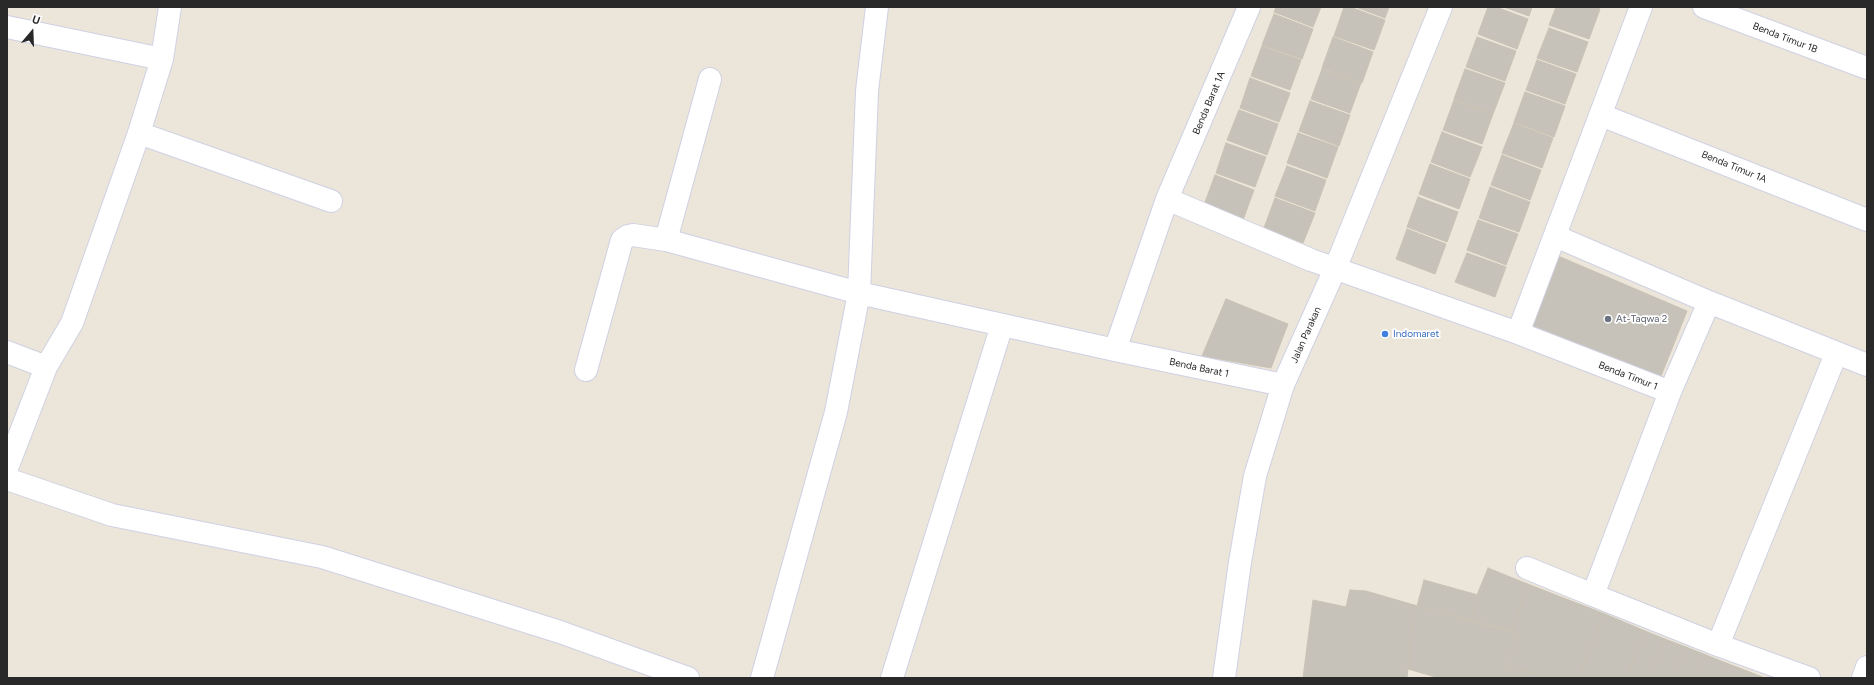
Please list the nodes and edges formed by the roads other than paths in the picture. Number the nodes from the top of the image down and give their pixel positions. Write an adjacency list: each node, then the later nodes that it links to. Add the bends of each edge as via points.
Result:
1 (170, 7): 8 (street)
2 (877, 7): 19 (street, via 867,91)
3 (1249, 7): 13 (street, Benda Barat 1A)
4 (1441, 7): 18 (street, Jalan Parakan)
5 (1641, 7): 11 (street)
6 (1704, 7): 9 (street, Benda Timur 1B)
7 (7, 27): 8 (street)
8 (162, 59): 12 (street)
9 (1867, 68)
10 (710, 79): 17 (street)
11 (1601, 115): 15 (street, Benda Timur 1A); 16 (street)
12 (139, 132): 14 (street); 27 (street, via 72,323)
13 (1167, 199): 18 (street); 23 (street, Benda Barat 1A)
14 (331, 201)
15 (1867, 220)
16 (1555, 236): 20 (street); 22 (street)
17 (666, 240): 19 (street, Benda Barat 1); 28 (street, Benda Barat 1, via 633,235 622,240)
18 (1335, 269): 22 (street, Benda Timur 1); 29 (street, Jalan Parakan)
19 (859, 293): 21 (street, Benda Barat 1); 38 (street, via 836,412)
20 (1709, 302): 25 (street); 30 (street, Benda Timur 1)
21 (1002, 325): 23 (street, Benda Barat 1); 39 (street)
22 (1518, 333): 30 (street, Benda Timur 1)
23 (1115, 350): 29 (street, Benda Barat 1)
24 (7, 352): 27 (street)
25 (1836, 354): 26 (street); 35 (street)
26 (1867, 365)
27 (46, 367): 31 (street)
28 (586, 370)
29 (1283, 385): 40 (street, Jalan Parakan, via 1255,476)
30 (1670, 392): 34 (street)
31 (7, 468)
32 (7, 478): 37 (street, via 112,514 322,557 560,632)
33 (1527, 568): 34 (street)
34 (1594, 595): 35 (street)
35 (1718, 645): 41 (street)
36 (1867, 667): 42 (street)
37 (688, 678)
38 (762, 678)
39 (892, 678)
40 (1224, 678)
41 (1809, 678)
42 (1863, 678)

